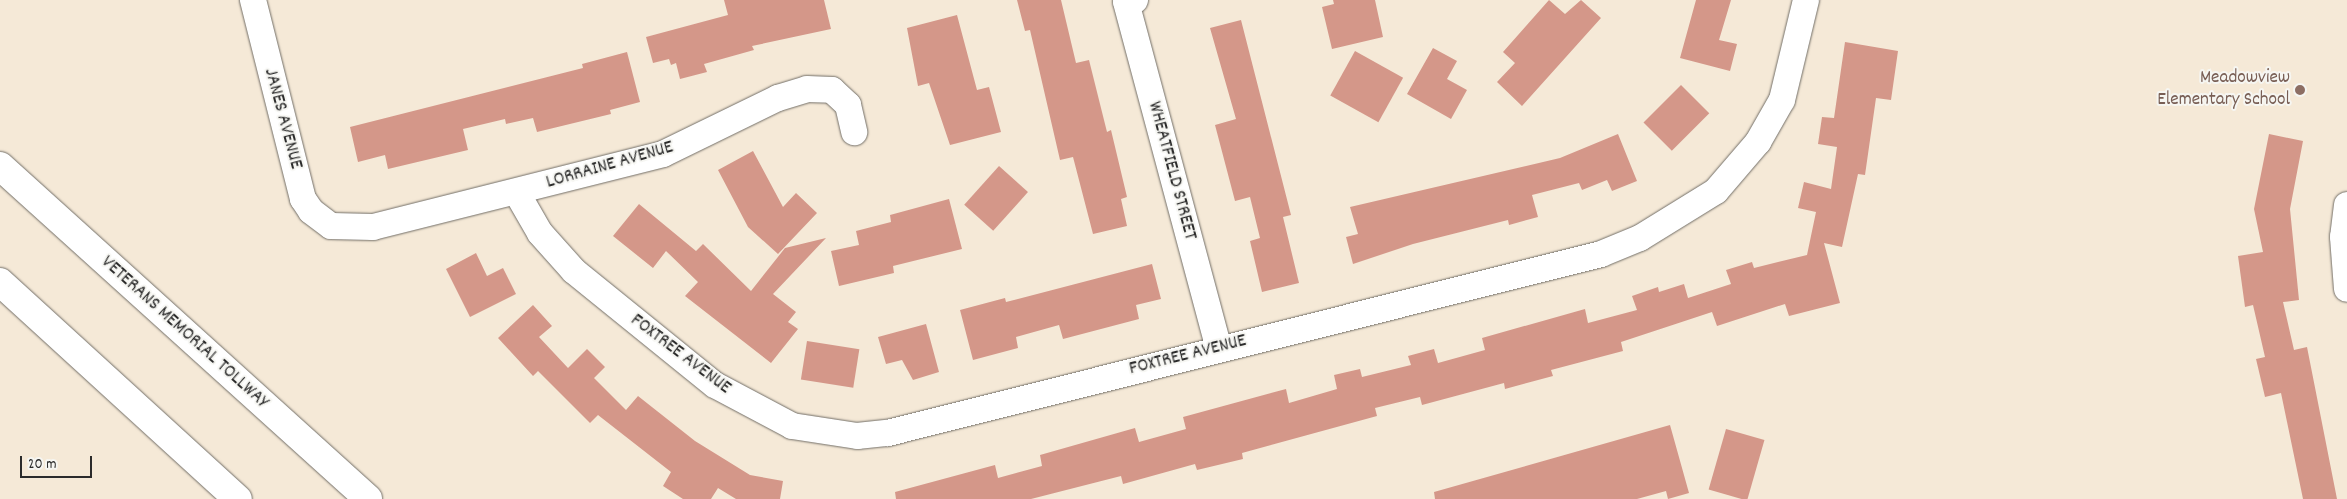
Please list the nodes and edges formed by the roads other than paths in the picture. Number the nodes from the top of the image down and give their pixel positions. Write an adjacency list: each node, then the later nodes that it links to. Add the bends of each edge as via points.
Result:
1 (252, 0): 8 (street, JANES AVENUE, via 303,199 311,211)
2 (1135, 0): 11 (street, WHEATFIELD STREET, via 1126,2)
3 (1806, 0): 11 (street, FOXTREE AVENUE, via 1782,100 1758,142 1716,191 1676,217 1601,254)
4 (854, 132): 6 (street, LORRAINE AVENUE, via 848,105 832,90 807,89 778,98 663,154)
5 (0, 166): 13 (highway, VETERANS MEMORIAL TOLLWAY)
6 (517, 193): 8 (street, LORRAINE AVENUE, via 373,227); 11 (street, FOXTREE AVENUE, via 548,243 604,296 715,386 800,428 857,436 888,433)
7 (2347, 205): 10 (street, via 2343,237)
8 (331, 226)
9 (0, 282): 12 (highway)
10 (2347, 289)
11 (1218, 348)
12 (238, 499)
13 (368, 499)

